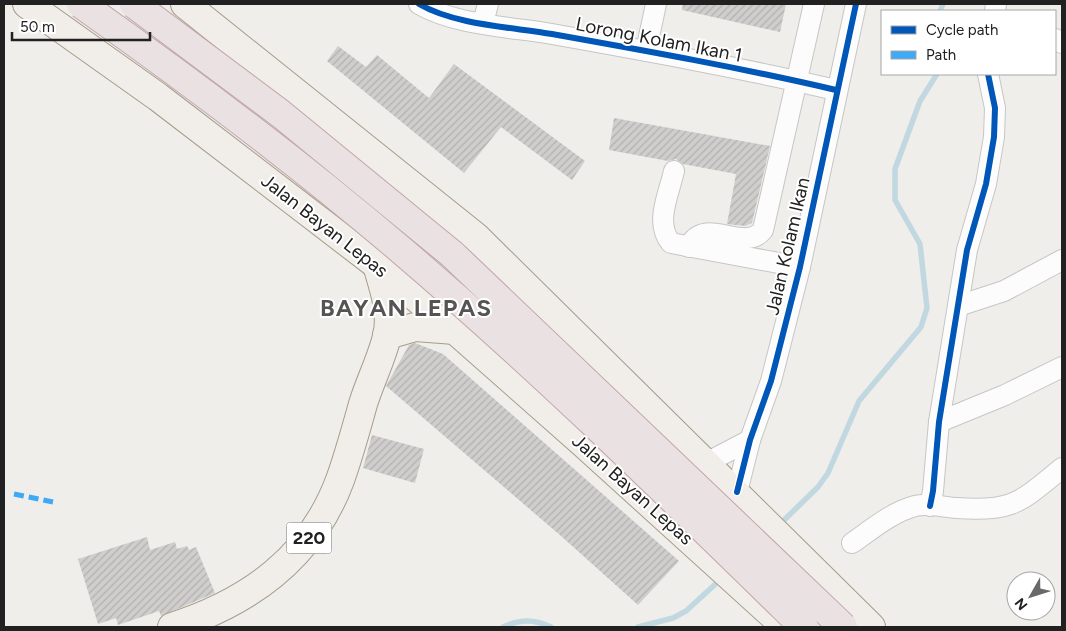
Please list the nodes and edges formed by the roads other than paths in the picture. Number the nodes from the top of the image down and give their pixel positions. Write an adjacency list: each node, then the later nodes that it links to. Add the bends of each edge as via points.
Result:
1 (27, 4): 17 (main road, Jalan Bayan Lepas, via 158,97)
2 (81, 4): 36 (highway, Jalan Bayan Lepas, bridge, via 146,50 400,249 536,369)
3 (134, 4): 37 (highway, bridge, via 281,114 452,254)
4 (185, 4): 23 (main road, via 476,237)
5 (419, 4): 9 (street, Lorong Kolam Ikan 1, via 442,14)
6 (656, 4): 10 (street)
7 (814, 4): 12 (street)
8 (856, 4): 13 (street, Jalan Kolam Ikan)
9 (485, 13): 10 (street, Lorong Kolam Ikan 1)
10 (646, 51): 12 (street, Lorong Kolam Ikan 1)
11 (988, 75): 19 (street, via 995,108 994,137 986,184 967,250)
12 (797, 81): 13 (street, Lorong Kolam Ikan 1); 15 (street, via 763,230 750,239 704,234 692,239)
13 (836, 90): 18 (street, Jalan Kolam Ikan)
14 (674, 171): 15 (street, via 661,224 671,243)
15 (689, 247): 18 (street)
16 (1062, 260): 19 (street, via 1004,291)
17 (377, 265): 20 (main road, Jalan Bayan Lepas); 21 (main road, 220, via 387,305)
18 (800, 266): 26 (street, Jalan Kolam Ikan, via 771,381)
19 (958, 306): 25 (street)
20 (455, 330): 21 (main road, via 415,328); 27 (main road, Jalan Bayan Lepas)
21 (387, 335): 35 (main road, 220, via 340,481 312,534 282,568 247,594)
22 (1062, 367): 25 (street)
23 (634, 392): 24 (main road); 27 (main road, via 631,414 624,424 608,436)
24 (664, 421): 28 (main road); 30 (main road, via 641,428 622,441 615,458)
25 (939, 422): 32 (street)
26 (750, 440): 28 (street); 31 (street, Jalan Kolam Ikan)
27 (583, 443): 30 (main road, Jalan Bayan Lepas)
28 (706, 463): 31 (main road)
29 (1062, 468): 32 (street, via 1027,496 1000,508)
30 (614, 472): 34 (main road, Jalan Bayan Lepas)
31 (737, 492): 38 (main road)
32 (930, 506): 33 (street, via 902,511)
33 (852, 543)
34 (777, 624)
35 (172, 627)
36 (804, 627)
37 (843, 627)
38 (871, 627)

